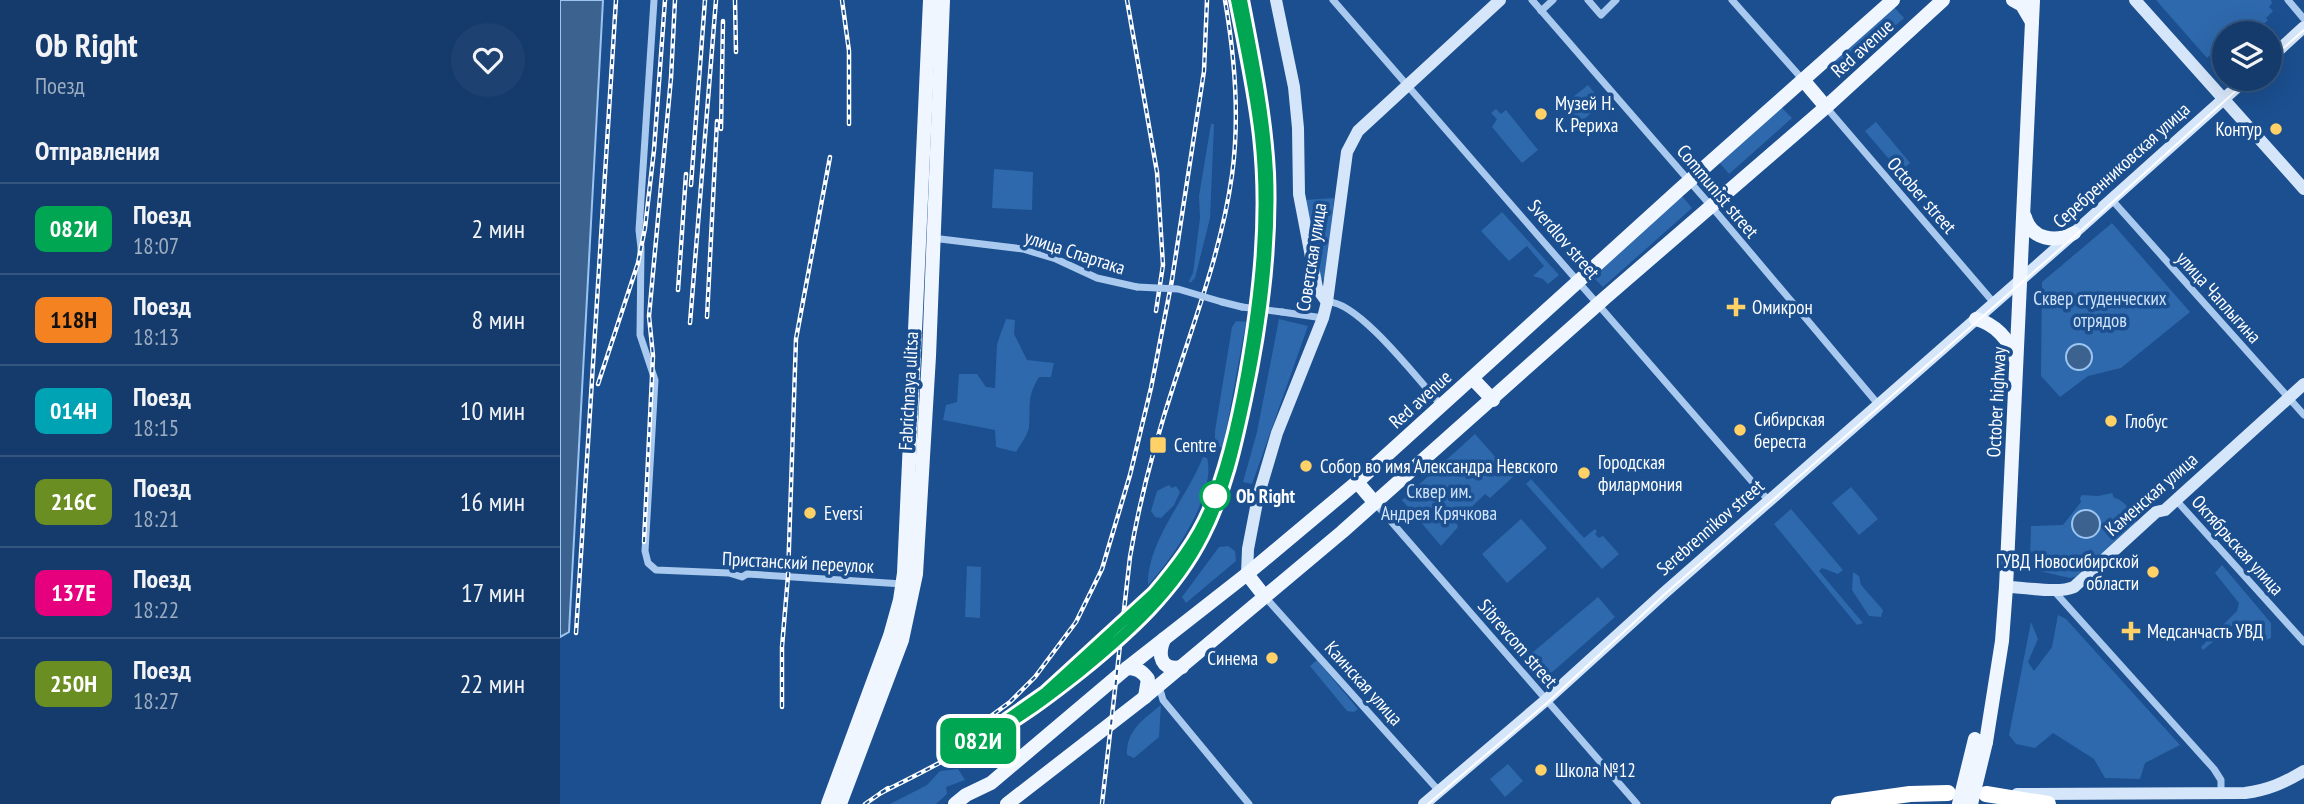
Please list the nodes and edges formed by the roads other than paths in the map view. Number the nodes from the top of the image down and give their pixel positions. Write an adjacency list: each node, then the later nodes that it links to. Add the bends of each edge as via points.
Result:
1 (654, 0): 55 (street, Пристанский переулок, via 639,230 640,335 655,380 648,563 656,570)
2 (930, 0): 34 (main road, Fabrichnaya ulitsa)
3 (943, 0): 34 (main road, Fabrichnaya ulitsa)
4 (1276, 0): 37 (street, via 1294,87 1299,194 1317,288)
5 (1333, 0): 24 (street, Sverdlov street)
6 (1500, 0): 24 (street, Советская улица)
7 (1532, 0): 18 (street, Communist street)
8 (1553, 0): 18 (street)
9 (1588, 0): 10 (street, via 1601,15)
10 (1616, 0)
11 (1732, 0): 23 (street)
12 (1893, 0): 23 (main road, Red avenue)
13 (2013, 0): 20 (main road, via 2022,5)
14 (2034, 0): 20 (main road, October highway)
15 (2135, 0): 26 (street)
16 (2288, 0): 19 (street)
17 (1936, 2): 27 (main road, Red avenue)
18 (1541, 10): 28 (street, Communist street)
19 (2304, 19)
20 (2033, 23): 32 (main road, October highway)
21 (2304, 27): 22 (street)
22 (2282, 47)
23 (1804, 81): 27 (main road); 28 (main road, Red avenue)
24 (1408, 84): 36 (street, Sverdlov street); 37 (street, Советская улица, via 1358,131 1347,152)
25 (2233, 91): 26 (street, Серебренниковская улица)
26 (2224, 99): 29 (street); 30 (street, Серебренниковская улица)
27 (1826, 107): 31 (main road, Red avenue); 38 (street, October street)
28 (1689, 181): 31 (street, Communist street); 36 (main road, Red avenue)
29 (2304, 190)
30 (2112, 200): 33 (street, Серебренниковская улица); 45 (street, улица Чаплыгина)
31 (1711, 206): 39 (main road, Red avenue); 47 (street, Communist street)
32 (2024, 213): 33 (main road, via 2026,222 2043,237 2064,239); 35 (main road, October highway)
33 (2074, 233): 35 (street, Серебренниковская улица)
34 (927, 237): 40 (street, улица Спартака, bridge, via 1023,249 1097,278); 55 (main road, Fabrichnaya ulitsa, via 924,463)
35 (2021, 280): 38 (street, Serebrennikov street); 42 (main road, October highway)
36 (1580, 281): 39 (street, Sverdlov street); 43 (main road, Red avenue)
37 (1327, 302): 40 (street, Советская улица); 48 (street, via 1335,301 1364,320)
38 (1994, 303): 41 (street, Serebrennikov street)
39 (1599, 304): 46 (main road, Red avenue); 52 (street, Sverdlov street)
40 (1323, 318): 54 (street, Советская улица, via 1276,433 1258,497)
41 (1976, 319): 42 (main road, via 2005,337); 47 (street, Serebrennikov street)
42 (2017, 365): 56 (main road, October highway)
43 (1472, 377): 46 (main road); 48 (main road, Red avenue)
44 (2304, 384): 45 (street, Каменская улица)
45 (2288, 398): 49 (street, улица Чаплыгина); 51 (street, Каменская улица)
46 (1493, 400): 53 (main road, Red avenue)
47 (1878, 404): 52 (street, Serebrennikov street)
48 (1442, 406): 50 (main road, Red avenue)
49 (2304, 415)
50 (1357, 482): 53 (main road); 54 (main road, Red avenue)
51 (2176, 500): 57 (street, Каменская улица, via 2156,512 2080,583 2068,590); 60 (street, Октябрьская улица)
52 (1769, 501): 65 (street, Serebrennikov street)
53 (1375, 503): 58 (main road, Red avenue); 65 (street, Sibrevcom street)
54 (1247, 573): 58 (main road); 59 (main road, Red avenue)
55 (908, 585): 68 (main road, Fabrichnaya ulitsa)
56 (2006, 587): 57 (street, Каменская улица); 66 (main road, October highway, via 2002,641)
57 (2053, 590): 71 (street, via 2214,769)
58 (1265, 597): 61 (main road, Red avenue); 70 (street, Каинская улица)
59 (1165, 638): 61 (main road, via 1159,658 1170,668); 62 (main road, Red avenue)
60 (2304, 642)
61 (1182, 667): 63 (main road, Red avenue)
62 (1127, 668): 64 (main road, via 1143,672); 69 (main road, Red avenue)
63 (1159, 686): 64 (main road, Red avenue); 79 (street, via 1163,700)
64 (1145, 697): 78 (main road, Red avenue)
65 (1546, 700): 70 (street, Serebrennikov street); 81 (street, Sibrevcom street)
66 (1981, 741): 73 (main road, bridge); 83 (main road, October highway, bridge)
67 (2304, 771): 71 (street, via 2266,790)
68 (846, 772): 74 (main road); 75 (main road)
69 (991, 783): 76 (main road, Red avenue); 77 (main road)
70 (1439, 791): 80 (street, Serebrennikov street)
71 (2221, 792): 72 (street)
72 (1986, 794): 84 (highway)
73 (1954, 799): 82 (highway, via 1910,794)
74 (828, 804)
75 (840, 804)
76 (955, 804)
77 (969, 804)
78 (1007, 804)
79 (1249, 804)
80 (1424, 804)
81 (1637, 804)
82 (1839, 804)
83 (1971, 804)
84 (2048, 804)

